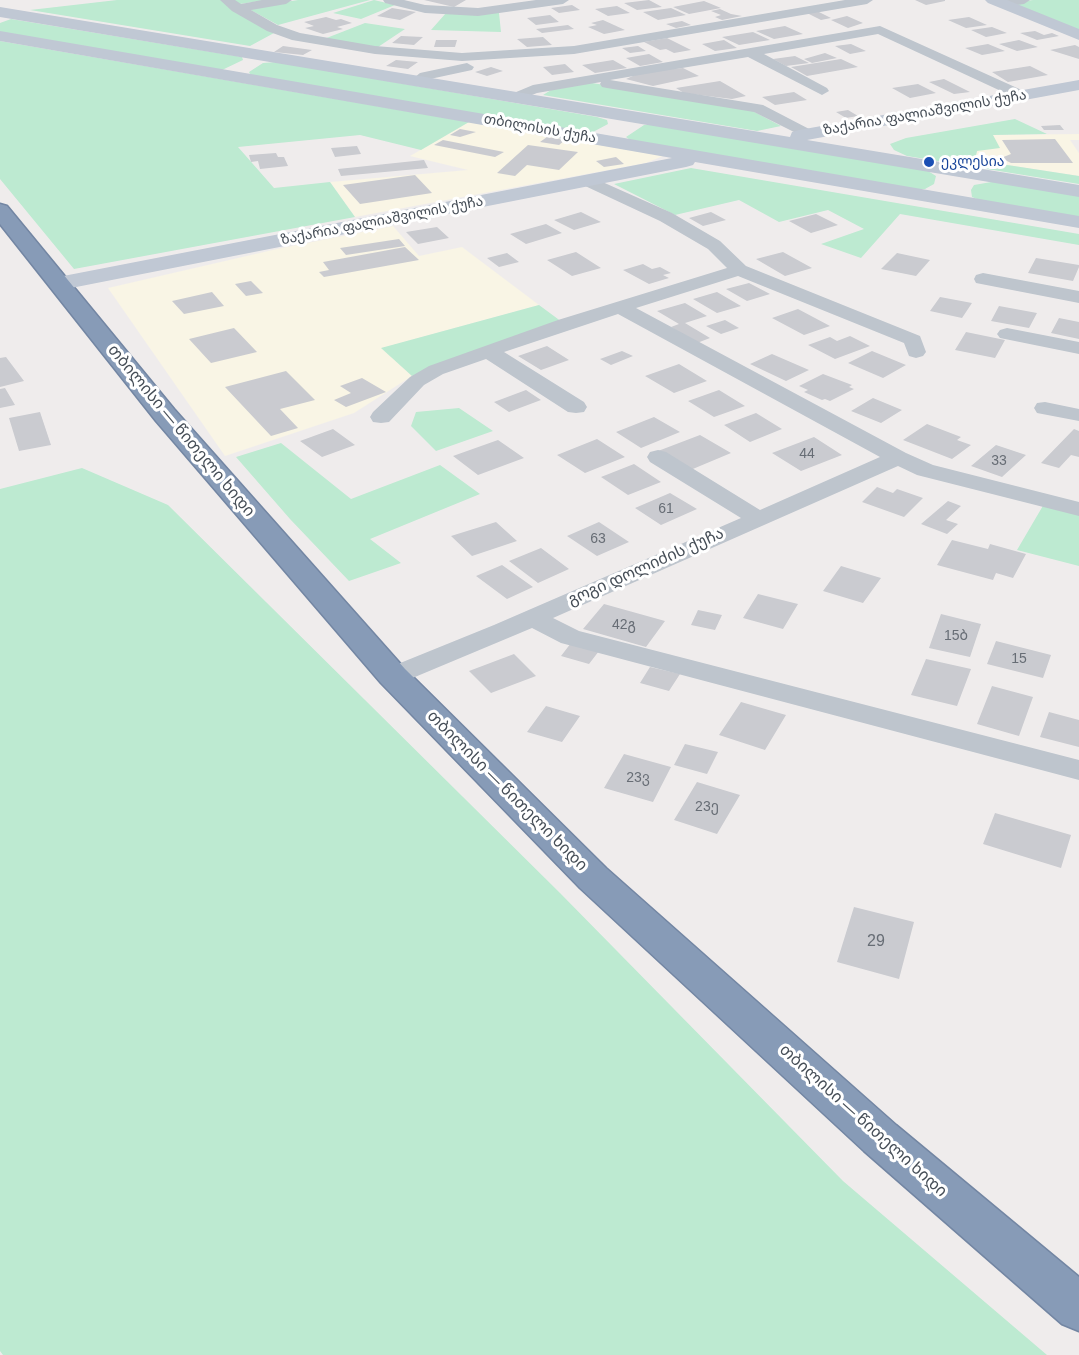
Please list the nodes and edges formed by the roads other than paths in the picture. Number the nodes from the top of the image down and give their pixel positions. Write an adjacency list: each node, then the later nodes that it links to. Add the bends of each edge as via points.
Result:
1 (286, 0): 8 (street)
2 (389, 0): 3 (street, via 425,9 478,12)
3 (563, 0)
4 (812, 0): 9 (street)
5 (867, 0): 9 (street)
6 (1024, 0): 7 (street)
7 (998, 2): 11 (main road)
8 (231, 4): 15 (street, via 272,28 321,42 420,55)
9 (828, 7): 15 (street, via 574,50)
10 (4, 15): 14 (main road, თბილისის ქუჩა)
11 (1079, 35)
12 (0, 36): 17 (main road, თბილისის ქუჩა)
13 (750, 52): 18 (street); 21 (street); 22 (street, via 880,30)
14 (247, 54): 16 (main road, თბილისის ქუჩა); 17 (main road)
15 (503, 56): 19 (street)
16 (267, 57): 17 (main road); 19 (main road, თბილისის ქუჩა)
17 (222, 74): 28 (main road, თბილისის ქუჩა)
18 (585, 80): 24 (street, via 533,89); 27 (street, via 758,108)
19 (417, 81): 24 (main road, თბილისის ქუჩა)
20 (1079, 85): 22 (main road, ზაქარია ფალიაშვილის ქუჩა)
21 (822, 91)
22 (1022, 95): 27 (main road, ზაქარია ფალიაშვილის ქუჩა)
23 (1079, 95): 32 (main road, ზაქარია ფალიაშვილის ქუჩა, via 880,131 866,139 867,146)
24 (514, 98): 25 (main road, თბილისის ქუჩა)
25 (615, 115): 26 (main road, თბილისის ქუჩა); 28 (main road, via 620,120 601,134)
26 (654, 122): 29 (main road, თბილისის ქუჩა); 30 (main road, via 637,124 618,136)
27 (808, 134): 29 (main road, ზაქარია ფალიაშვილის ქუჩა)
28 (582, 136): 30 (main road, თბილისის ქუჩა)
29 (771, 141): 32 (main road, თბილისის ქუჩა)
30 (623, 143): 31 (main road, თბილისის ქუჩა)
31 (704, 157): 35 (main road, ზაქარია ფალიაშვილის ქუჩა); 37 (main road, თბილისის ქუჩა)
32 (882, 157): 33 (main road, თბილისის ქუჩა)
33 (934, 166): 34 (main road, თბილისის ქუჩა); 37 (main road, via 946,175 934,192)
34 (999, 177): 36 (main road, თბილისის ქუჩა); 38 (main road, via 974,180 962,196)
35 (589, 181): 41 (street, via 666,217 714,245); 43 (main road, ზაქარია ფალიაშვილის ქუჩა)
36 (1079, 191)
37 (909, 193): 38 (main road, თბილისის ქუჩა)
38 (975, 204): 40 (main road, თბილისის ქუჩა)
39 (0, 210): 43 (highway, თბილისი — წითელი ხიდი)
40 (1079, 222)
41 (739, 270): 45 (street); 49 (street, via 913,340)
42 (983, 279): 44 (street)
43 (61, 283): 59 (highway, თბილისი — წითელი ხიდი, via 165,415)
44 (1079, 297)
45 (620, 307): 48 (street); 55 (street)
46 (1007, 334): 47 (street)
47 (1079, 348)
48 (488, 351): 50 (street); 53 (street, via 417,381)
49 (916, 352)
50 (576, 407)
51 (1045, 408): 52 (street)
52 (1079, 415)
53 (381, 417)
54 (658, 457): 57 (street)
55 (898, 458): 56 (street, via 925,470); 57 (street, გოგი დოლიძის ქუჩა)
56 (1079, 509)
57 (757, 518): 58 (street, გოგი დოლიძის ქუჩა)
58 (532, 618): 59 (street, გოგი დოლიძის ქუჩა); 60 (street, via 570,637)
59 (393, 676): 61 (highway, თბილისი — წითელი ხიდი, via 593,878 880,1138)
60 (1079, 770)
61 (1079, 1308)

